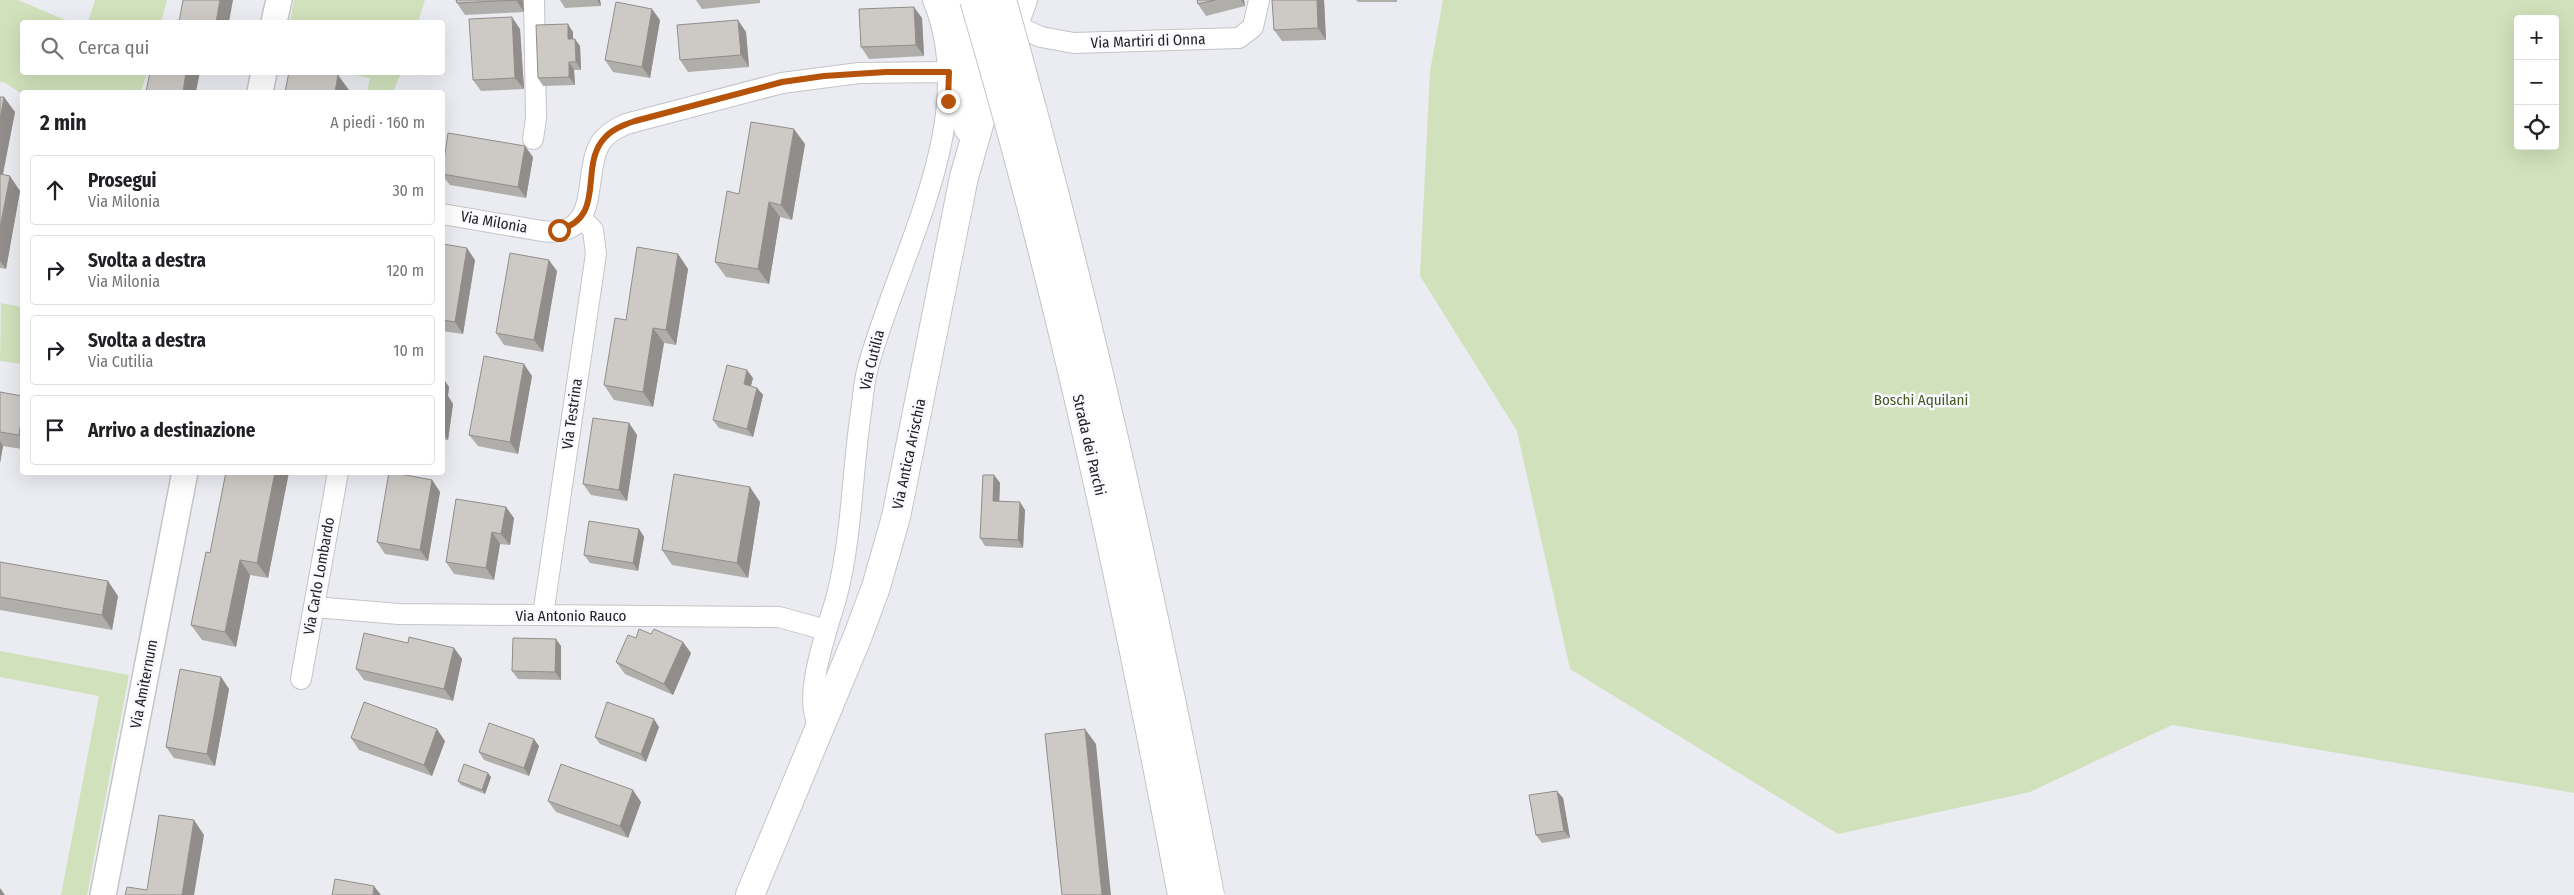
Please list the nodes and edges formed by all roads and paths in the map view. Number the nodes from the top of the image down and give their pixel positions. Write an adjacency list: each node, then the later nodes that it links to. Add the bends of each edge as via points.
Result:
1 (279, 0): 7 (street)
2 (534, 0): 11 (street, via 536,118)
3 (1002, 0): 25 (main road, Strada dei Parchi, bridge, via 1056,196 1107,404 1179,735)
4 (1259, 0): 6 (street, Via Martiri di Onna, via 1253,27 1239,38 1074,43 1042,36)
5 (954, 3): 6 (main road, via 962,20 979,32 1002,33); 8 (street, Via Cutilia, via 946,39); 12 (main road, via 965,50 969,91); 24 (main road, Strada dei Parchi, bridge, via 1060,316 1126,612)
6 (1019, 12): 12 (main road, Via Antica Arischia, via 989,90)
7 (274, 20)
8 (949, 72): 14 (street, via 858,73 782,82 626,124 610,133 600,144); 19 (street, Via Cutilia, via 945,122 934,167 907,257 867,370 839,587)
9 (263, 75): 10 (street)
10 (260, 90)
11 (532, 139)
12 (964, 177): 21 (main road, Via Antica Arischia, via 891,537 857,638)
13 (445, 214): 14 (street, Via Milonia, via 547,231 568,228)
14 (581, 218): 18 (street, Via Testrina, via 593,230 596,254)
15 (184, 475): 22 (street, Via Amiternum)
16 (337, 475): 17 (street, Via Carlo Lombardo)
17 (314, 607): 18 (street, Via Antonio Rauco, via 392,614); 20 (street, Via Carlo Lombardo)
18 (543, 616): 19 (street, Via Antonio Rauco, via 779,617)
19 (826, 630): 21 (street, Via Cutilia, via 814,702 814,718)
20 (301, 679)
21 (820, 727): 23 (main road, Via Antica Arischia)
22 (103, 895)
23 (750, 895)
24 (1182, 895)
25 (1210, 895)

